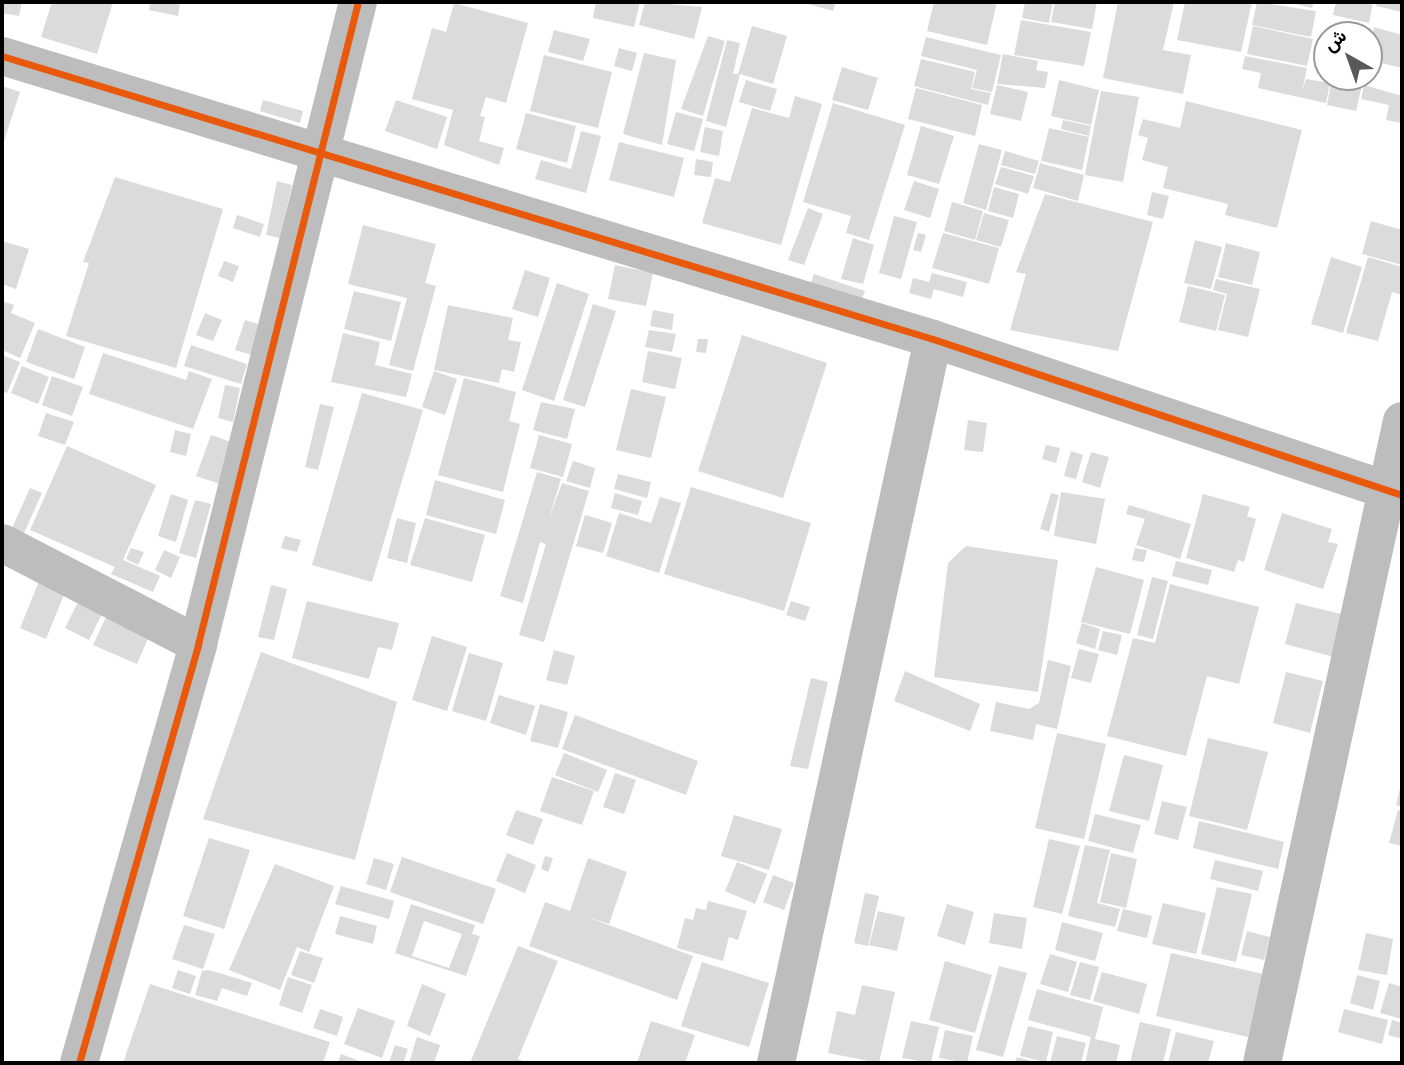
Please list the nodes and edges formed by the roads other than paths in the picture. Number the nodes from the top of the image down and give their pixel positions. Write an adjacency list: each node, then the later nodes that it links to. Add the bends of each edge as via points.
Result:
1 (358, 2): 3 (street)
2 (2, 56): 3 (street)
3 (321, 157): 4 (street); 8 (street)
4 (933, 339): 6 (street); 10 (street)
5 (1402, 421): 6 (street)
6 (1393, 492): 11 (street)
7 (2, 544): 8 (street)
8 (198, 644): 9 (street)
9 (79, 1063)
10 (776, 1063)
11 (1262, 1063)

